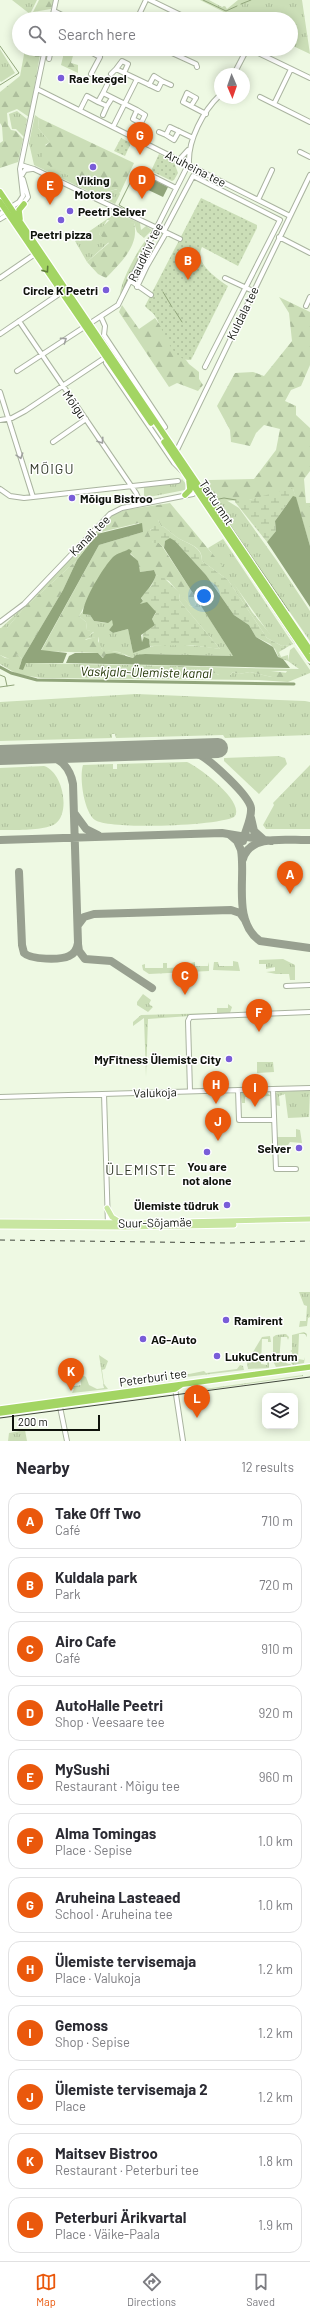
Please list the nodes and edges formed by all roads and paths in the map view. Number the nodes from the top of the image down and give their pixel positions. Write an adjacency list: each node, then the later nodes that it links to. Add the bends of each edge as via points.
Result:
1 (56, 0): 4 (street)
2 (146, 0): 5 (street)
3 (150, 0): 6 (street)
4 (54, 11)
5 (140, 12)
6 (174, 12)
7 (44, 56): 31 (street)
8 (50, 56): 13 (street)
9 (100, 56): 22 (street)
10 (179, 56): 16 (street, via 196,64)
11 (243, 56): 17 (street)
12 (264, 56): 19 (street)
13 (49, 59)
14 (131, 59): 15 (street)
15 (128, 64): 18 (street, via 122,62); 21 (street)
16 (197, 67)
17 (237, 68)
18 (116, 69): 21 (street); 23 (street)
19 (291, 69): 25 (street); 38 (street)
20 (156, 71): 24 (street)
21 (124, 73): 26 (street)
22 (91, 74)
23 (111, 74)
24 (154, 76): 27 (street); 29 (street)
25 (310, 78)
26 (137, 79): 29 (street); 37 (street)
27 (162, 80): 29 (street, via 158,89); 30 (street)
28 (107, 85): 32 (street)
29 (149, 85)
30 (171, 85)
31 (37, 90): 41 (street, Aruheina tee); 60 (street)
32 (103, 93): 34 (street); 35 (street)
33 (260, 97): 38 (street)
34 (112, 98): 37 (street); 39 (street)
35 (98, 102): 39 (street); 41 (street, via 87,96)
36 (214, 103): 44 (street)
37 (124, 104): 42 (street); 50 (street)
38 (274, 104): 46 (street)
39 (107, 106): 43 (street)
40 (192, 106): 44 (street)
41 (80, 110): 50 (street, Aruheina tee)
42 (137, 110): 45 (street); 47 (street, via 146,113)
43 (103, 114)
44 (206, 114): 54 (street)
45 (133, 119): 47 (street); 48 (street)
46 (310, 122)
47 (142, 123): 49 (street)
48 (130, 124)
49 (146, 126)
50 (113, 127): 58 (street, Aruheina tee)
51 (179, 131): 53 (street, via 170,127); 53 (street, via 174,140); 54 (street)
52 (159, 132): 53 (street)
53 (166, 135)
54 (193, 138): 55 (street)
55 (188, 150): 58 (street); 59 (street)
56 (300, 152): 57 (street)
57 (310, 157)
58 (179, 160): 59 (street, Aruheina tee)
59 (188, 164): 64 (street, Aruheina tee); 69 (street, Raudkivi tee)
60 (21, 165): 61 (street); 66 (street); 76 (street, via 23,196)
61 (34, 169): 66 (street, via 25,170); 80 (street)
62 (272, 170): 72 (street)
63 (142, 171): 69 (street)
64 (206, 174): 67 (street); 68 (street, Aruheina tee)
65 (310, 175): 77 (street, Kuldala tee)
66 (22, 176): 74 (street, via 28,197)
67 (203, 180): 71 (street); 81 (street, via 191,177)
68 (230, 186): 71 (street); 72 (street, Aruheina tee)
69 (176, 188): 80 (street, Raudkivi tee)
70 (0, 192): 76 (highway)
71 (227, 192): 75 (street)
72 (260, 201): 75 (street); 77 (street, Aruheina tee)
73 (0, 202): 76 (highway)
74 (24, 204): 76 (street); 79 (highway, via 19,212)
75 (259, 208): 82 (street, via 280,220)
76 (7, 211): 78 (street); 79 (highway, Tartu mnt); 86 (highway, Tartu mnt)
77 (290, 216): 83 (street, Kuldala tee)
78 (0, 219)
79 (24, 227): 105 (highway, Tartu mnt)
80 (157, 228): 81 (street); 89 (street, Raudkivi tee)
81 (165, 232): 84 (street); 90 (street)
82 (273, 233): 83 (street); 87 (street)
83 (280, 237): 85 (street); 88 (street, Kuldala tee)
84 (180, 239)
85 (310, 253)
86 (35, 254): 91 (street); 97 (highway, Tartu mnt, one-way to 97)
87 (262, 256): 88 (street); 95 (street)
88 (269, 260): 96 (street, Kuldala tee)
89 (140, 262): 90 (street); 93 (street, Raudkivi tee)
90 (147, 266): 94 (street)
91 (0, 278)
92 (226, 278): 95 (street)
93 (131, 281): 94 (street); 103 (street, Raudkivi tee, via 118,305)
94 (137, 287): 98 (street)
95 (244, 287): 96 (street); 101 (street)
96 (253, 291): 102 (street, Kuldala tee)
97 (62, 292): 104 (street); 105 (highway, Tartu mnt)
98 (151, 294)
99 (310, 297): 100 (street)
100 (306, 306)
101 (234, 312): 102 (street); 107 (street)
102 (241, 316): 108 (street, Kuldala tee)
103 (101, 317): 105 (street, Raudkivi tee); 119 (street, via 106,338)
104 (19, 321): 106 (street); 109 (street, Mõigu)
105 (88, 325): 109 (street, Raudkivi tee, one-way to 105); 110 (highway, Tartu mnt); 111 (highway, Tartu mnt)
106 (0, 334)
107 (221, 338): 108 (street); 112 (street)
108 (228, 341): 121 (street, Kuldala tee)
109 (42, 354): 113 (street, Raudkivi tee); 114 (street, Mõigu)
110 (106, 357): 111 (street); 114 (street); 122 (highway, Tartu mnt)
111 (113, 359): 121 (highway, Tartu mnt)
112 (205, 366)
113 (17, 371)
114 (63, 386): 116 (street); 118 (street, Mõigu)
115 (0, 392): 116 (street)
116 (8, 419): 117 (street); 128 (street, one-way to 128)
117 (0, 420)
118 (86, 420): 120 (street); 124 (street, Mõigu, one-way to 124)
119 (165, 427)
120 (53, 442)
121 (176, 452): 126 (highway, Tartu mnt)
122 (189, 479): 126 (highway, Tartu mnt); 127 (highway, via 190,490)
123 (178, 481): 124 (street)
124 (131, 486): 128 (street); 129 (street, Mõigu)
125 (0, 489): 128 (street, via 17,498)
126 (199, 490): 127 (street, Kanali tee); 131 (highway, Tartu mnt); 132 (highway, Tartu mnt)
127 (185, 496): 129 (street, Kanali tee)
128 (33, 497)
129 (141, 504): 130 (street, Kanali tee, via 117,510 106,516 24,604)
130 (0, 622)
131 (310, 650)
132 (310, 659)
133 (310, 985): 134 (street)
134 (286, 986)
135 (310, 1012): 139 (street, via 194,1016 188,1019)
136 (310, 1088): 137 (street, Valukoja)
137 (273, 1089): 138 (street, Valukoja); 142 (street)
138 (238, 1090): 139 (street, Valukoja); 142 (street, via 239,1120)
139 (190, 1091): 140 (street, Valukoja)
140 (104, 1094): 141 (street, Valukoja); 144 (street)
141 (0, 1097)
142 (274, 1120): 143 (street, via 276,1169)
143 (296, 1169)
144 (107, 1208): 147 (main road); 149 (street)
145 (310, 1219): 148 (main road, Suur-Sõjamäe)
146 (0, 1222): 149 (main road, Suur-Sõjamäe)
147 (120, 1223): 148 (main road, Suur-Sõjamäe); 149 (main road, Suur-Sõjamäe)
148 (234, 1223): 149 (main road, Suur-Sõjamäe)
149 (108, 1225): 150 (main road, Suur-Sõjamäe)
150 (0, 1226)
151 (310, 1367): 152 (highway, Peterburi tee, via 181,1384)
152 (175, 1387): 153 (highway, Peterburi tee); 157 (street)
153 (60, 1403): 154 (highway, Peterburi tee); 155 (highway, Peterburi tee); 156 (street)
154 (0, 1409)
155 (0, 1413)
156 (67, 1441)
157 (183, 1441)

